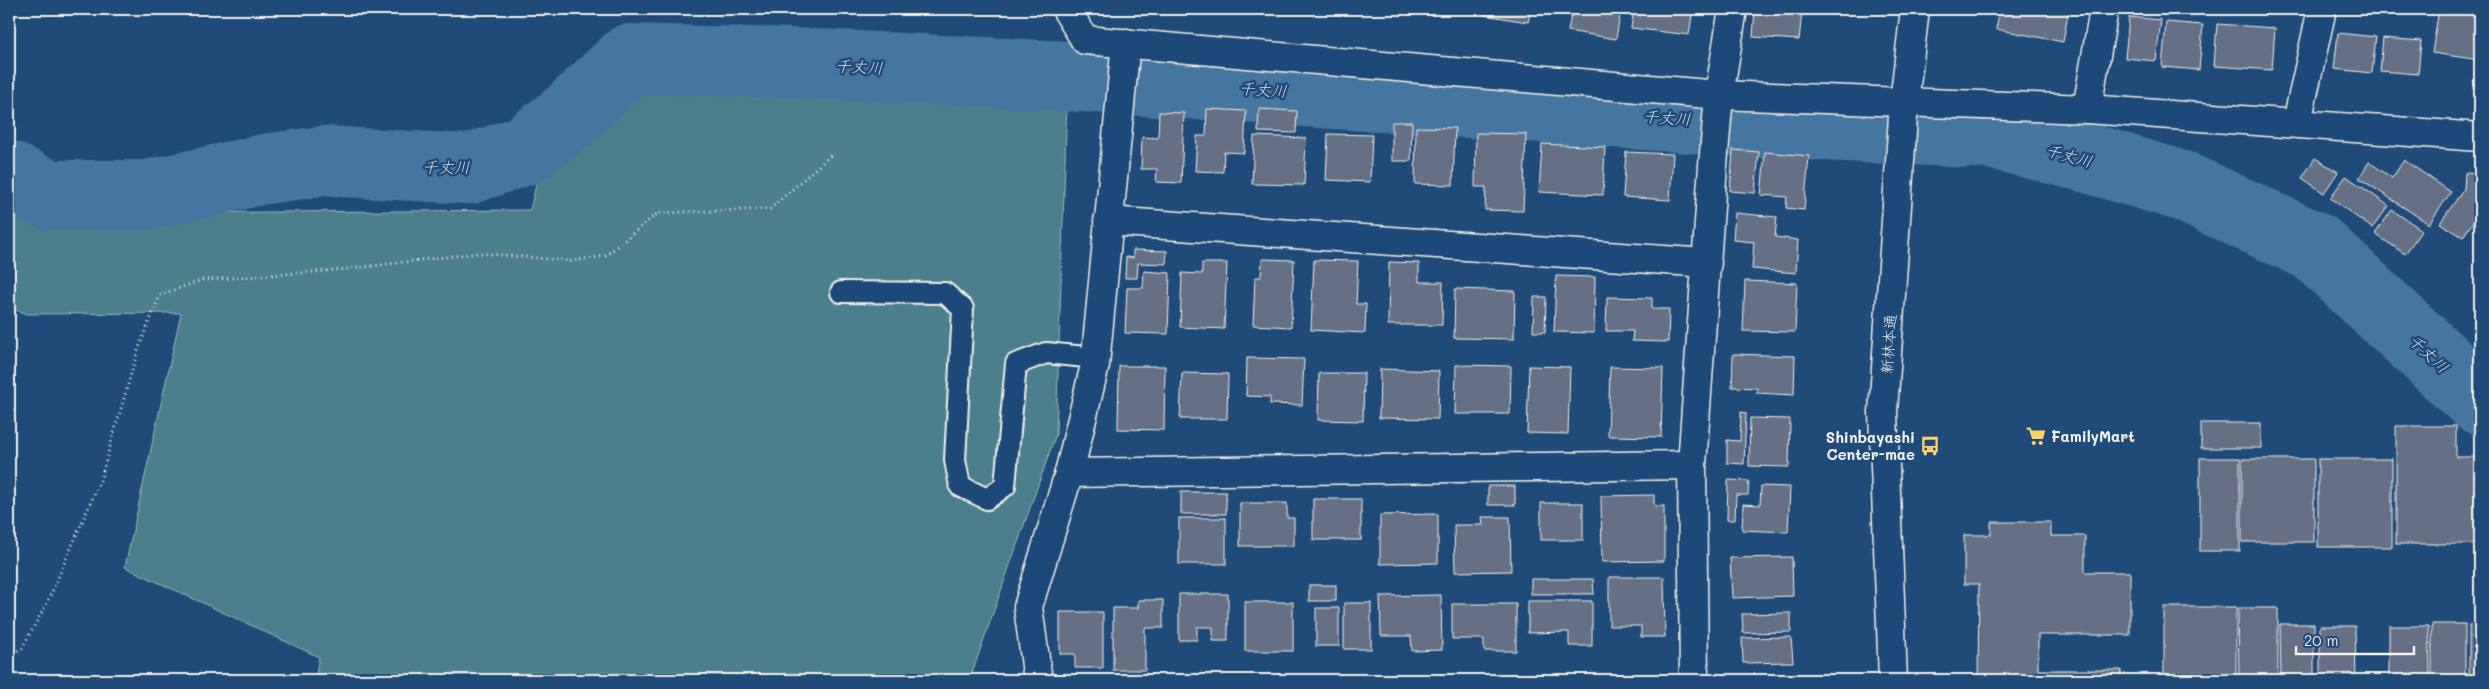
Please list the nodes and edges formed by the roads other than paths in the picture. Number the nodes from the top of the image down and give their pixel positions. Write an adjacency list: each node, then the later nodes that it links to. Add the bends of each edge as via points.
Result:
1 (1066, 9): 6 (street, via 1085,40)
2 (1733, 9): 7 (street)
3 (1914, 9): 8 (street, 新林本通)
4 (2104, 9): 9 (street)
5 (2322, 9): 10 (street)
6 (1126, 42): 7 (street); 12 (street)
7 (1719, 95): 8 (street); 13 (street)
8 (1904, 102): 9 (street); 20 (street, 新林本通, via 1883,412)
9 (2087, 110): 10 (street)
10 (2297, 122): 11 (street)
11 (2480, 137)
12 (1108, 221): 13 (street); 15 (street)
13 (1707, 264): 16 (street)
14 (841, 292): 15 (lane, via 945,293 963,309 955,460 960,486 987,499 1005,486 1016,364 1046,352)
15 (1096, 358): 17 (street)
16 (1692, 465): 17 (street); 19 (street)
17 (1069, 473): 18 (street, via 1028,607)
18 (1038, 680)
19 (1694, 680)
20 (1893, 680)

